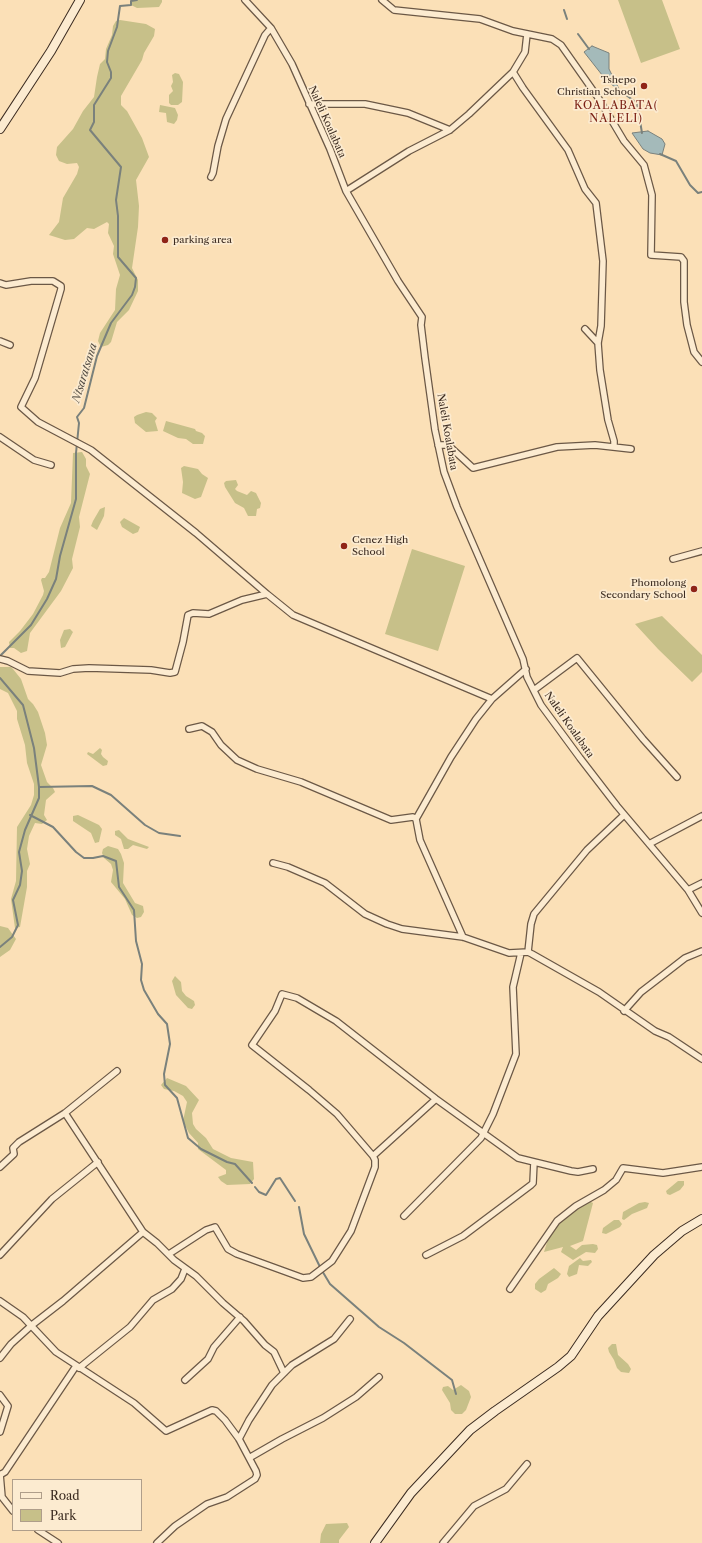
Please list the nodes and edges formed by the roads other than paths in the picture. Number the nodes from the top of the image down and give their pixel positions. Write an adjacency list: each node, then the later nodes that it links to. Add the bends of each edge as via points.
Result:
1 (80, 0): 8 (street, via 51,51)
2 (246, 0): 4 (street, Naleli Koalabata)
3 (382, 0): 5 (street, via 394,10 480,19)
4 (271, 28): 7 (street, Naleli Koalabata, via 292,64); 10 (street, via 265,35 226,119)
5 (527, 34): 6 (street, via 525,52); 17 (street, via 561,45 599,99 624,141 644,165 652,195 651,255 681,257 684,261 687,325 694,352)
6 (513, 72): 9 (street); 15 (street, via 568,150 585,189 596,203 603,261)
7 (309, 104): 9 (street, via 365,104 408,113); 11 (street, Naleli Koalabata)
8 (0, 129)
9 (450, 130): 11 (street, via 409,151)
10 (211, 177)
11 (346, 191): 19 (street, Naleli Koalabata, via 422,317 424,350)
12 (0, 284): 25 (street, via 54,281 61,286 35,378 21,407 38,422 91,450 196,533)
13 (586, 329): 15 (street)
14 (0, 341): 16 (street)
15 (598, 343): 20 (street, via 600,370)
16 (10, 345)
17 (702, 362)
18 (0, 437): 22 (street, via 34,460)
19 (438, 445): 20 (street, via 448,445 473,468 556,447); 27 (street, Naleli Koalabata, via 453,497)
20 (614, 446): 21 (street)
21 (631, 449)
22 (51, 465)
23 (702, 551): 24 (street)
24 (672, 559)
25 (266, 594): 26 (street, via 242,600 209,614 193,613 188,616 175,672 89,668 60,673 28,671); 29 (street, via 293,615)
26 (0, 659)
27 (526, 669): 28 (street, Naleli Koalabata); 29 (street)
28 (534, 690): 31 (street, via 577,658); 32 (street, Naleli Koalabata, via 541,705)
29 (492, 699): 34 (street, via 476,719)
30 (189, 730): 34 (street, via 202,726 212,732 237,760 257,769 301,782 391,820 413,817)
31 (677, 777)
32 (624, 815): 35 (street, Naleli Koalabata); 42 (street, via 587,850 534,914)
33 (702, 816): 35 (street)
34 (416, 819): 40 (street, via 420,840)
35 (649, 844): 38 (street, Naleli Koalabata)
36 (273, 863): 40 (street, via 325,883 365,914 387,924)
37 (702, 883): 38 (street)
38 (688, 890): 39 (street, Naleli Koalabata)
39 (702, 913)
40 (462, 937): 43 (street, via 500,950)
41 (702, 951): 44 (street, via 685,958 641,992)
42 (528, 952): 43 (street); 44 (street, via 599,992)
43 (521, 953): 49 (street, via 513,987 516,1054)
44 (624, 1011): 45 (street, via 654,1032 669,1037)
45 (702, 1059)
46 (117, 1071): 48 (street, via 89,1096)
47 (436, 1099): 49 (street); 50 (street); 50 (street, via 336,1021 297,998 282,994 275,1011 252,1045 337,1114)
48 (65, 1112): 51 (street); 53 (street, via 19,1142 13,1148 14,1154)
49 (484, 1132): 52 (street, via 518,1158); 56 (street, via 456,1165)
50 (373, 1156): 59 (street, via 375,1167 350,1231 332,1261 311,1277 303,1278 237,1254 228,1249 215,1227)
51 (98, 1162): 58 (street); 60 (street, via 52,1199)
52 (534, 1162): 55 (street, via 578,1172); 61 (street, via 531,1185 463,1236)
53 (0, 1167)
54 (702, 1167): 63 (street, via 663,1173 623,1168 616,1180 604,1190 556,1221)
55 (593, 1169)
56 (404, 1216)
57 (702, 1219): 83 (street, via 682,1231 654,1255 598,1316 571,1356 470,1430 400,1506)
58 (143, 1232): 59 (street); 67 (street)
59 (169, 1254): 62 (street)
60 (0, 1255)
61 (426, 1255)
62 (185, 1269): 65 (street); 69 (street, via 172,1289 152,1300 130,1327)
63 (510, 1289)
64 (0, 1300): 67 (street)
65 (240, 1317): 70 (street, via 274,1352); 72 (street, via 214,1347 208,1359)
66 (350, 1319): 70 (street, via 334,1339 308,1354)
67 (32, 1325): 68 (street); 69 (street, via 56,1352)
68 (0, 1358)
69 (78, 1367): 75 (street, via 134,1403 166,1430 212,1410 225,1420); 78 (street, via 5,1472)
70 (284, 1373): 75 (street, via 258,1405)
71 (379, 1377): 76 (street, via 356,1397 323,1418)
72 (186, 1380)
73 (0, 1395): 74 (street, via 8,1406)
74 (0, 1432)
75 (239, 1439): 76 (street)
76 (249, 1458): 82 (street, via 256,1471 255,1479 228,1497 207,1504 175,1526)
77 (527, 1464): 84 (street, via 506,1489 474,1506)
78 (0, 1475): 79 (street, via 2,1497)
79 (12, 1510)
80 (40, 1531): 81 (street)
81 (58, 1543)
82 (157, 1543)
83 (375, 1543)
84 (443, 1543)

